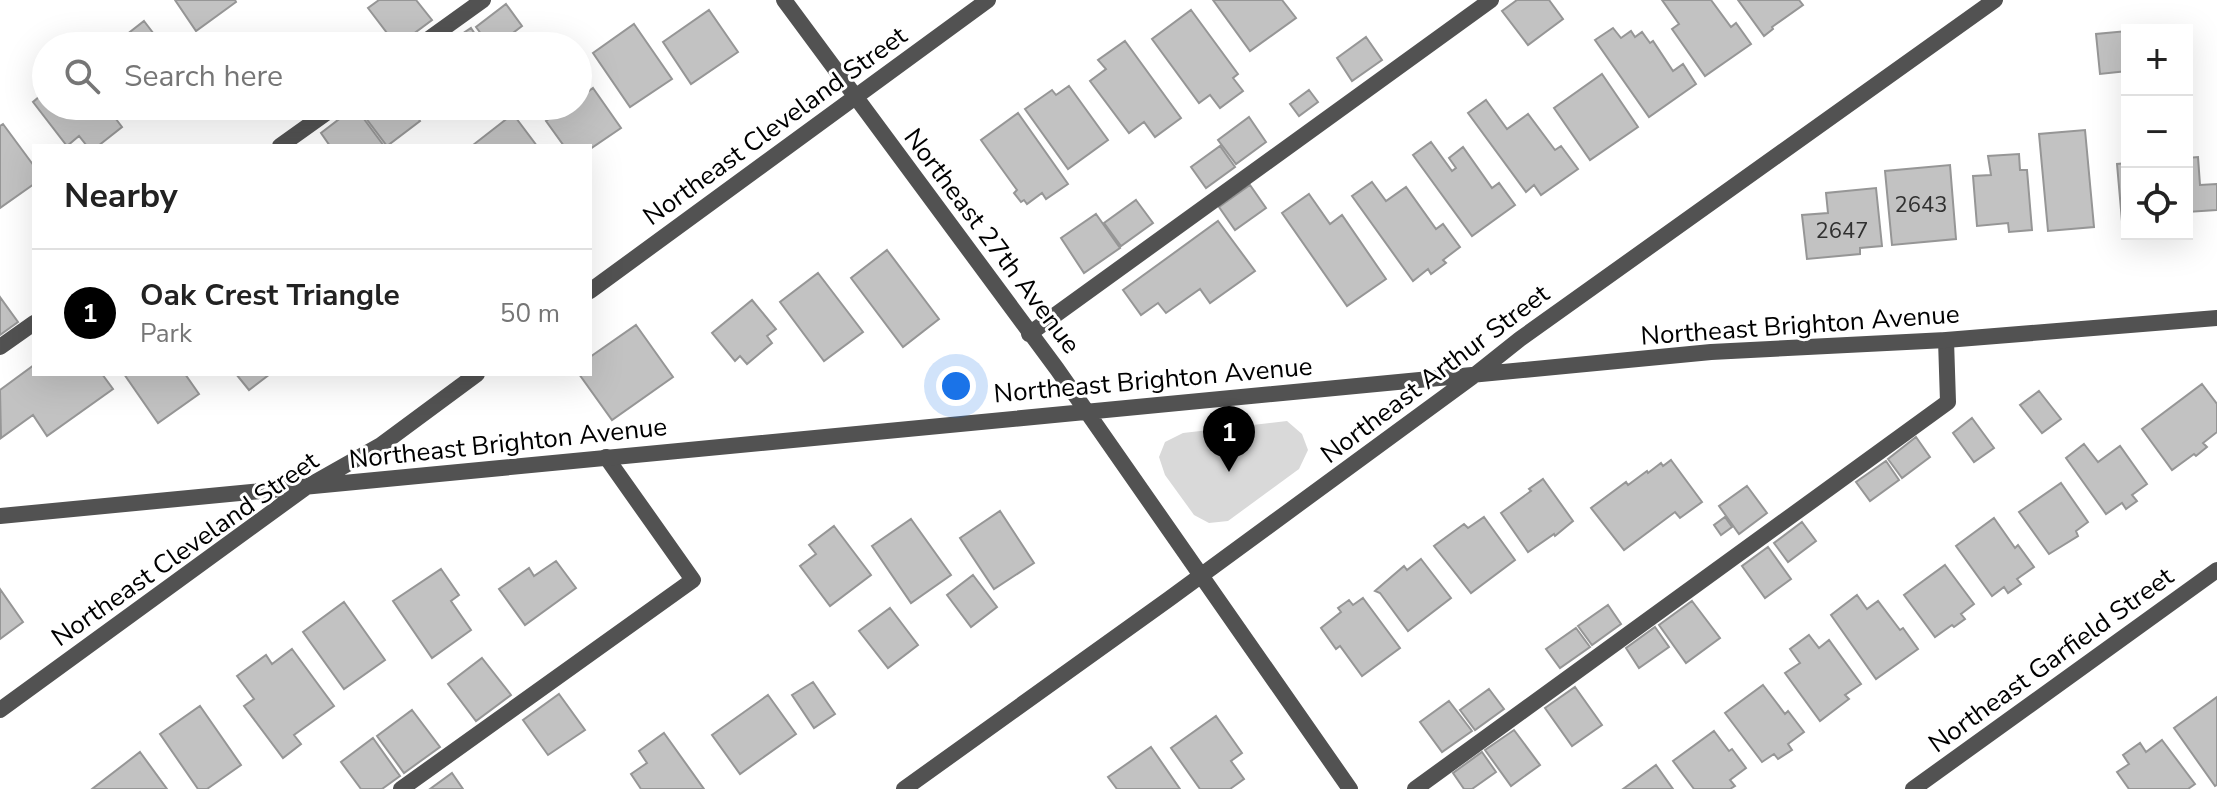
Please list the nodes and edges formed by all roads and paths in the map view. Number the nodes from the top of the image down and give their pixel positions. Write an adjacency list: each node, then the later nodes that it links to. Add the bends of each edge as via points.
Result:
1 (483, 0): 6 (street)
2 (784, 0): 7 (street, Northeast 27th Avenue)
3 (988, 0): 7 (street, Northeast Cleveland Street)
4 (1491, 0): 13 (street)
5 (1995, 0): 16 (street, Northeast Arthur Street)
6 (438, 32)
7 (854, 97): 10 (street, Northeast Cleveland Street); 13 (street, Northeast 27th Avenue)
8 (316, 120): 9 (street)
9 (283, 144)
10 (592, 290)
11 (2217, 318): 14 (street, Northeast Brighton Avenue)
12 (32, 324): 15 (street)
13 (1029, 334): 18 (street, Northeast 27th Avenue)
14 (1946, 340): 16 (street, Northeast Brighton Avenue, via 1711,352); 28 (street, via 1948,402)
15 (0, 347)
16 (1476, 374): 18 (street, Northeast Brighton Avenue); 23 (street, Northeast Arthur Street)
17 (474, 376): 20 (street, Northeast Cleveland Street, via 381,445)
18 (1086, 411): 19 (street, Northeast Brighton Avenue); 23 (street, Northeast 27th Avenue)
19 (606, 457): 20 (street, Northeast Brighton Avenue); 25 (street, via 693,580)
20 (305, 488): 21 (street, Northeast Brighton Avenue); 24 (street, Northeast Cleveland Street)
21 (0, 516)
22 (2217, 570): 29 (street, Northeast Garfield Street)
23 (1201, 576): 26 (street, Northeast Arthur Street); 27 (street, Northeast 27th Avenue)
24 (0, 710)
25 (401, 789)
26 (904, 789)
27 (1350, 789)
28 (1415, 789)
29 (1913, 789)

